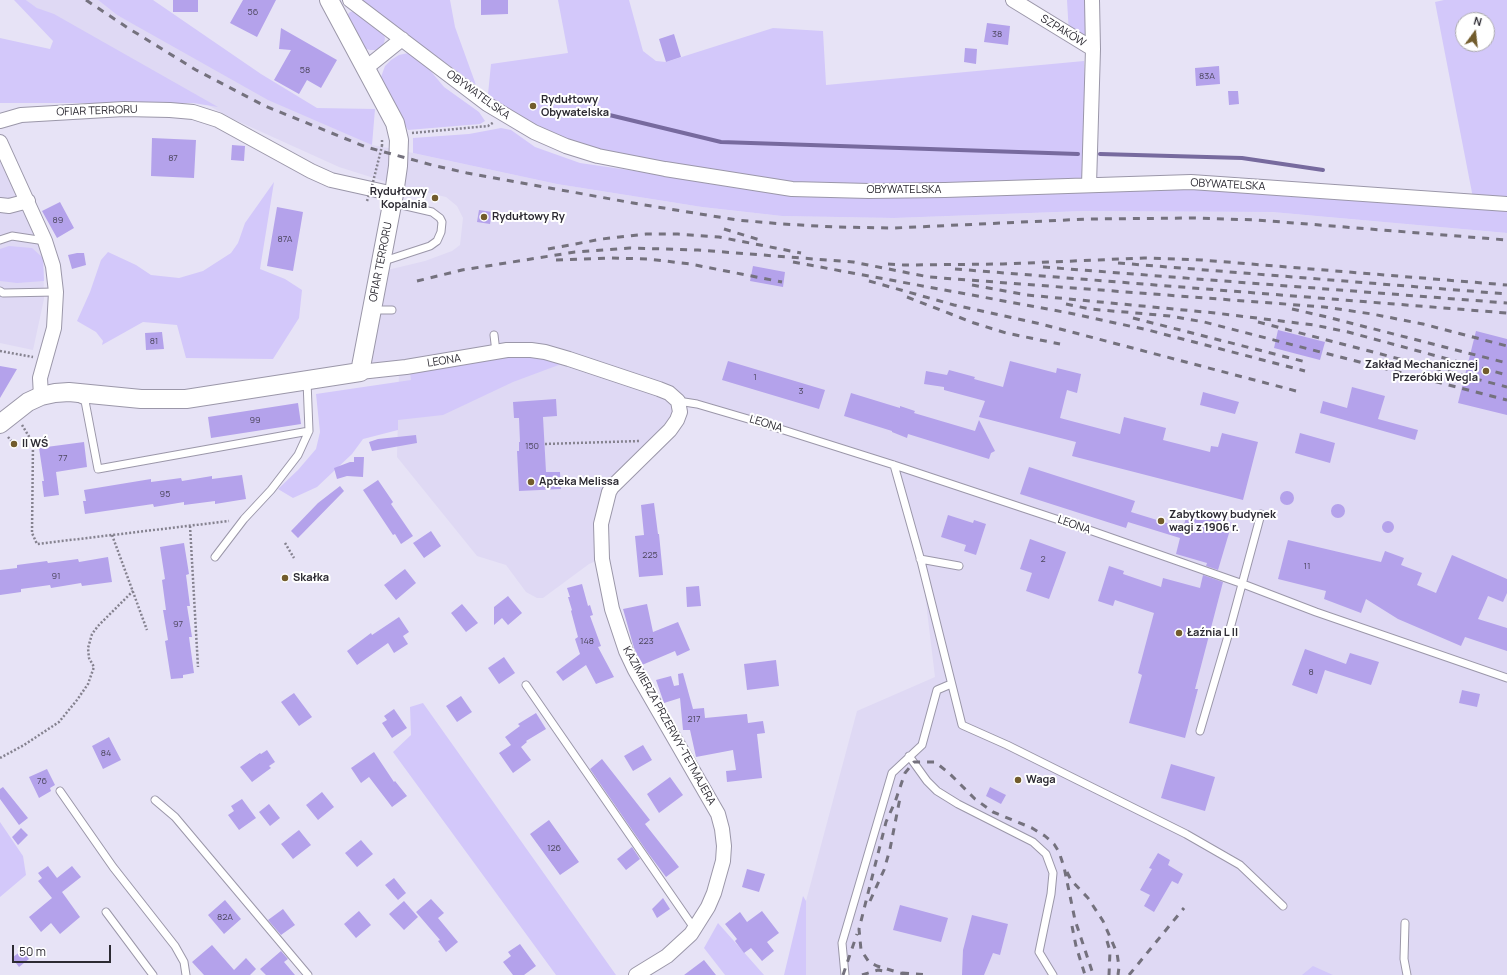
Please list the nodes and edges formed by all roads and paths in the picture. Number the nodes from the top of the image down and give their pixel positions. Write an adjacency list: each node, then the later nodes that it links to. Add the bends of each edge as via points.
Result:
1 (329, 0): 7 (street)
2 (350, 0): 5 (street, OBYWATELSKA)
3 (1013, 0): 6 (street, SZPAKÓW)
4 (1092, 0): 6 (street)
5 (402, 39): 7 (street); 8 (street, OBYWATELSKA)
6 (1093, 49): 13 (street)
7 (366, 68): 10 (street)
8 (504, 115): 10 (path, via 488,126); 13 (street, OBYWATELSKA, via 566,146 598,156 792,189 945,190)
9 (0, 121): 14 (street, OFIAR TERRORU, via 21,115 124,109 193,112 218,120 331,180)
10 (399, 134): 14 (street)
11 (0, 142): 15 (street)
12 (382, 146): 16 (path, bridge)
13 (1089, 185): 17 (street, OBYWATELSKA, via 1206,183)
14 (394, 198): 21 (street, OFIAR TERRORU); 21 (lane, via 432,212 442,222 441,232 437,241 430,246)
15 (28, 201): 18 (street, via 9,206); 20 (street)
16 (367, 201)
17 (1507, 204)
18 (0, 205)
19 (0, 240): 20 (lane, via 12,236)
20 (45, 241): 23 (street, via 53,266)
21 (381, 262): 24 (street, OFIAR TERRORU)
22 (0, 291): 23 (lane)
23 (56, 292): 29 (street, via 54,328)
24 (372, 310): 25 (lane); 30 (street, OFIAR TERRORU)
25 (392, 310)
26 (494, 336): 28 (lane)
27 (0, 351): 29 (path)
28 (496, 352): 30 (street, LEONA); 34 (street, LEONA, via 544,352 659,389)
29 (44, 359): 33 (street)
30 (360, 372): 31 (street)
31 (307, 381): 32 (street, via 180,400 136,399); 37 (lane)
32 (68, 392): 33 (street); 37 (lane, via 85,401 98,469)
33 (40, 396): 35 (street)
34 (678, 400): 40 (street, KAZIMIERZA PRZERWY-TETMAJERA, via 680,412 677,420); 41 (lane, LEONA, via 740,416)
35 (15, 411): 36 (street); 45 (path, via 33,443 32,533 37,544)
36 (4, 430): 38 (path)
37 (309, 431): 43 (lane, via 298,456)
38 (14, 444)
39 (545, 444): 40 (path, via 646,441)
40 (654, 446): 66 (street, KAZIMIERZA PRZERWY-TETMAJERA, via 612,487 606,498 601,524 602,559 612,609 626,651 718,814 722,829 723,861 714,893)
41 (894, 465): 49 (lane); 51 (lane, LEONA)
42 (1261, 514): 51 (lane)
43 (244, 520): 44 (path); 47 (lane)
44 (190, 526): 45 (path); 54 (path)
45 (112, 535): 52 (path)
46 (285, 543): 48 (path)
47 (215, 557)
48 (294, 558)
49 (920, 559): 50 (lane); 56 (lane)
50 (959, 566)
51 (1243, 584): 55 (lane, LEONA); 58 (lane)
52 (133, 591): 53 (path); 60 (path, via 92,634 88,648 89,658 94,667 88,684 77,700 59,722)
53 (148, 630)
54 (198, 667)
55 (1507, 678)
56 (951, 684): 59 (lane, via 937,690 922,745); 63 (lane, via 962,725 1186,834 1240,865)
57 (526, 685): 66 (lane)
58 (1200, 731)
59 (910, 756): 71 (lane, via 892,773 842,943); 72 (lane, via 937,791 1033,842 1046,854 1053,872 1039,952)
60 (0, 758)
61 (60, 791): 68 (lane, via 113,867 175,946 184,962)
62 (155, 800): 69 (lane, via 175,817)
63 (1283, 906)
64 (106, 912): 67 (lane)
65 (1405, 923): 73 (lane, via 1404,959)
66 (694, 928): 70 (street, KAZIMIERZA PRZERWY-TETMAJERA, via 691,934 667,956)
67 (153, 975)
68 (186, 975)
69 (308, 975)
70 (636, 975)
71 (845, 975)
72 (1053, 975)
73 (1407, 975)

